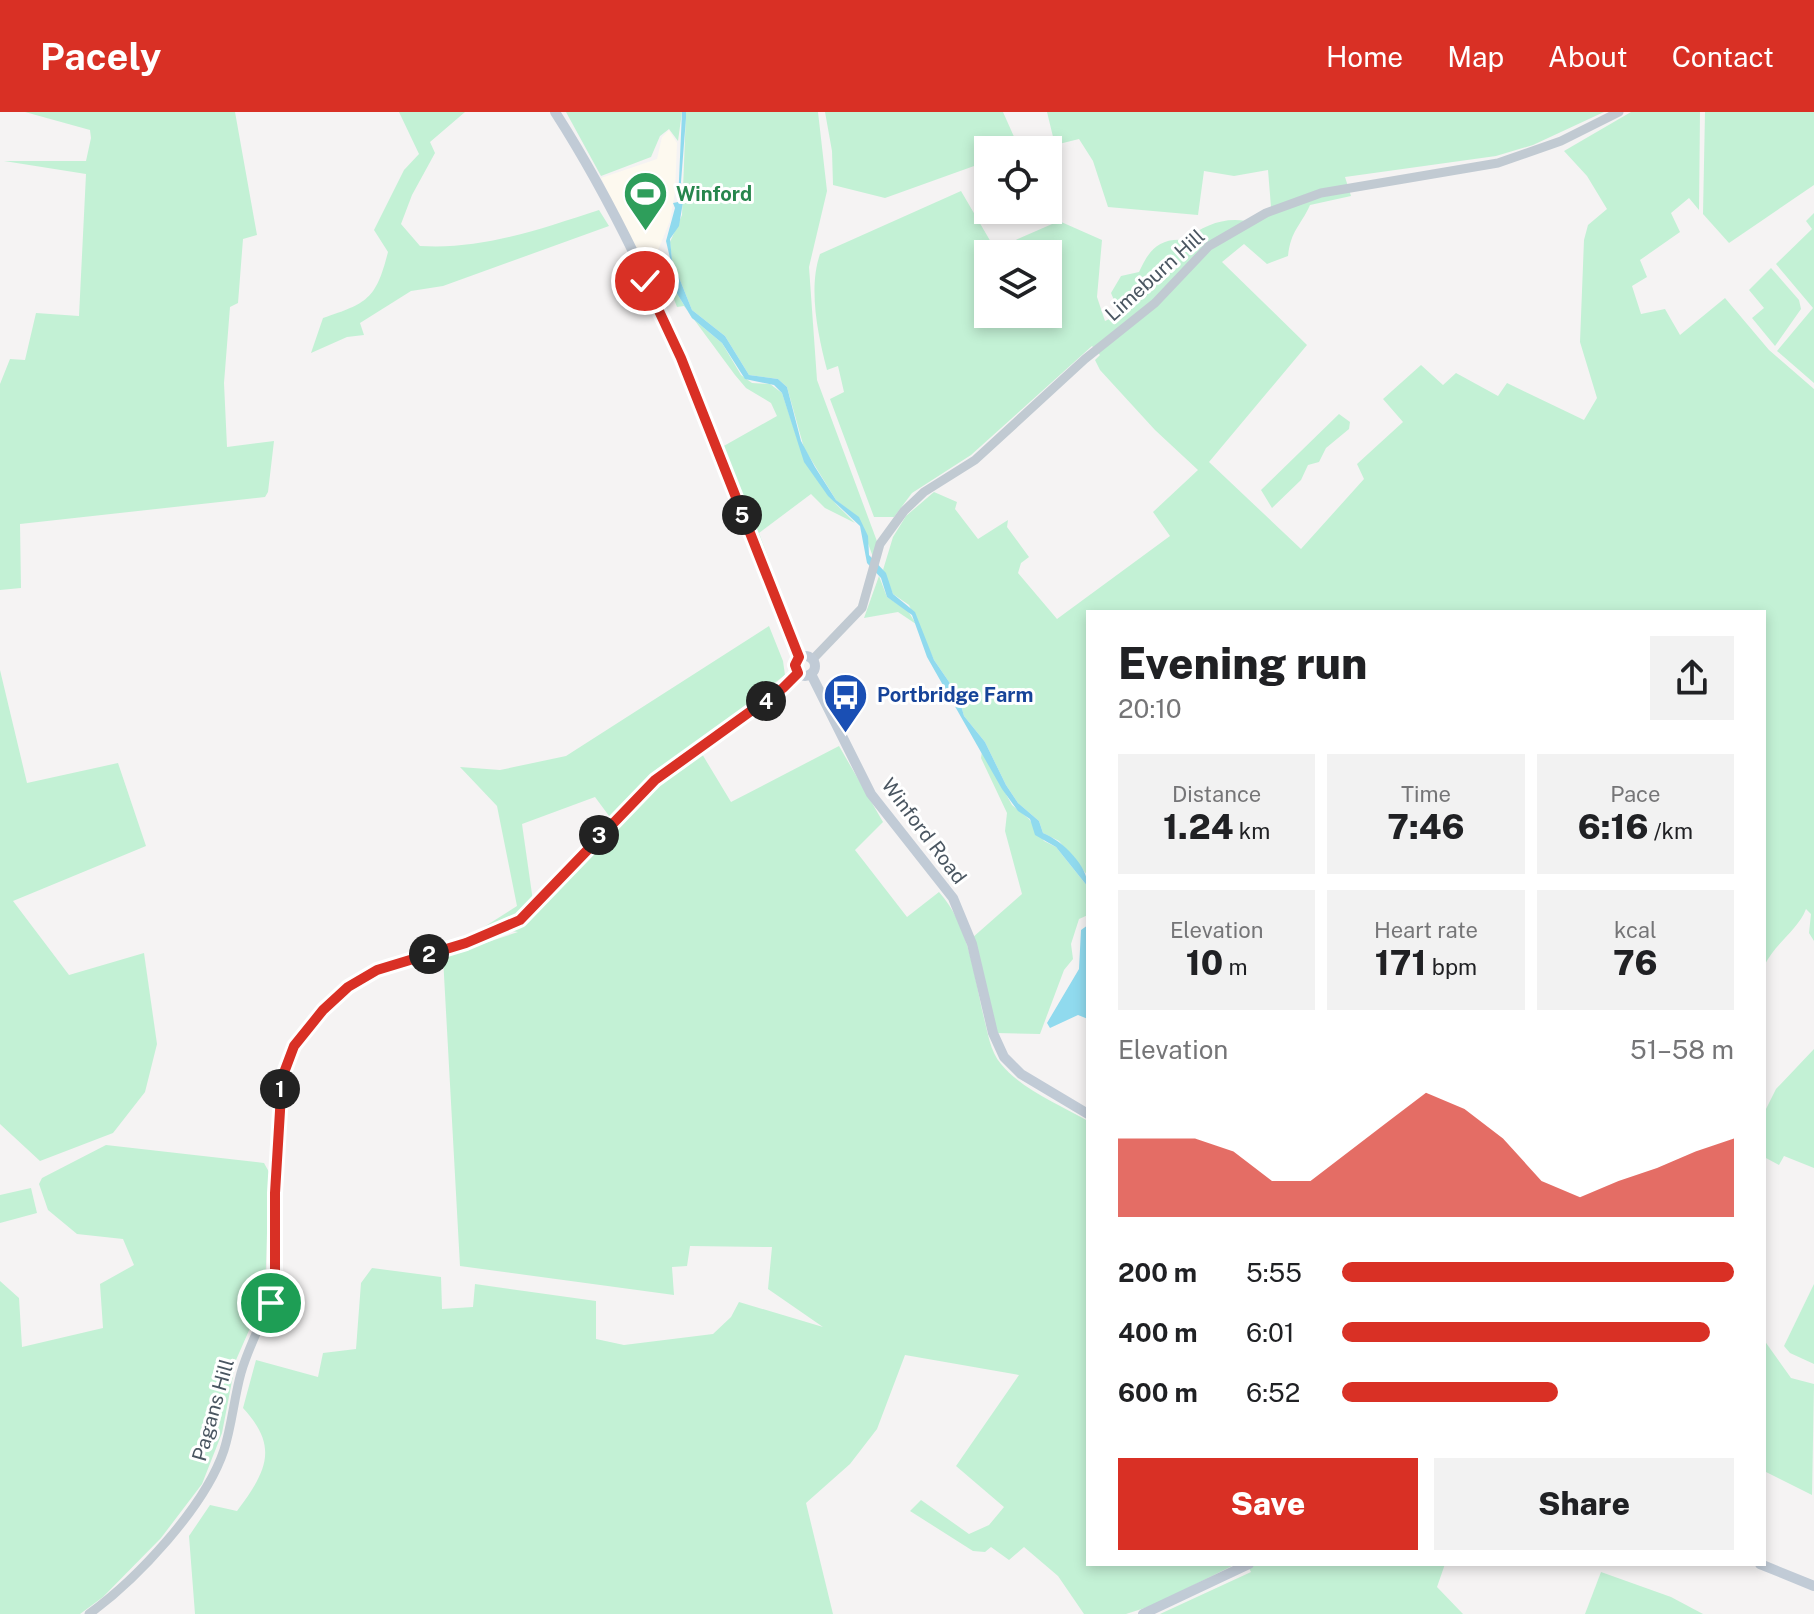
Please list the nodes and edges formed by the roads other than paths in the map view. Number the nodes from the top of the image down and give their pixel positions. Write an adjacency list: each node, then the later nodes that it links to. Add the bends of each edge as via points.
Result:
1 (555, 112): 3 (main road, via 609,206 681,358)
2 (1619, 112): 4 (street, Limeburn Hill, via 1561,141 1498,163 1321,193 1266,213 1209,246 1155,303 975,460 904,511 880,544 862,608)
3 (799, 657): 4 (main road); 5 (main road)
4 (813, 659): 6 (main road)
5 (798, 673): 6 (main road); 11 (street, Pagans Hill, via 655,780 520,920 377,970 348,987 305,1031 287,1060 280,1094 271,1303 240,1375 223,1451 208,1487 178,1527)
6 (811, 674): 7 (main road, Winford Road, via 871,794 953,898 972,944 993,1033 1004,1057 1021,1074)
7 (1086, 1113)
8 (1245, 1566): 12 (main road)
9 (1765, 1566): 10 (main road)
10 (1814, 1586)
11 (89, 1614)
12 (1143, 1614)

